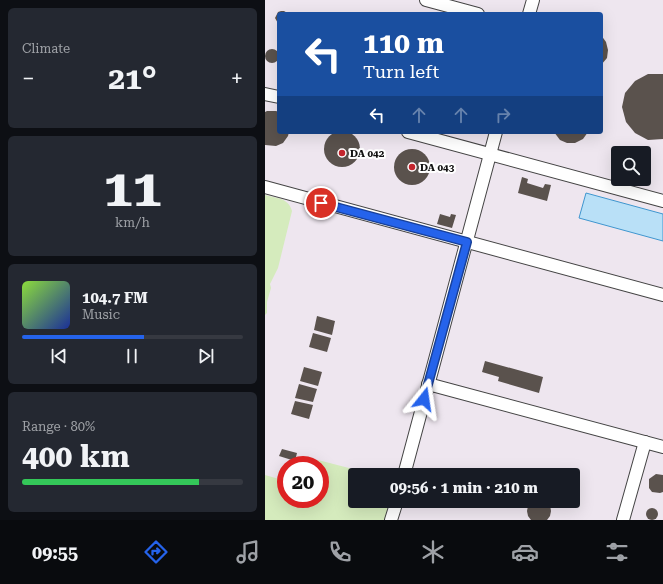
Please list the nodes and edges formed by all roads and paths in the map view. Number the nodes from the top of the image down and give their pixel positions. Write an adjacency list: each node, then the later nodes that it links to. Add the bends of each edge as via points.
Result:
1 (426, 0): 3 (lane)
2 (533, 0): 4 (lane)
3 (471, 12)
4 (530, 12)
5 (265, 94): 6 (lane)
6 (277, 97)
7 (416, 134): 9 (lane)
8 (496, 134): 9 (lane)
9 (491, 154): 11 (lane); 12 (lane)
10 (265, 187): 12 (lane)
11 (663, 200)
12 (467, 242): 13 (lane); 14 (lane)
13 (663, 296)
14 (428, 384): 15 (lane); 17 (lane)
15 (645, 442): 16 (lane); 20 (lane)
16 (663, 447)
17 (406, 468)
18 (395, 508): 19 (lane)
19 (391, 520)
20 (623, 520)

